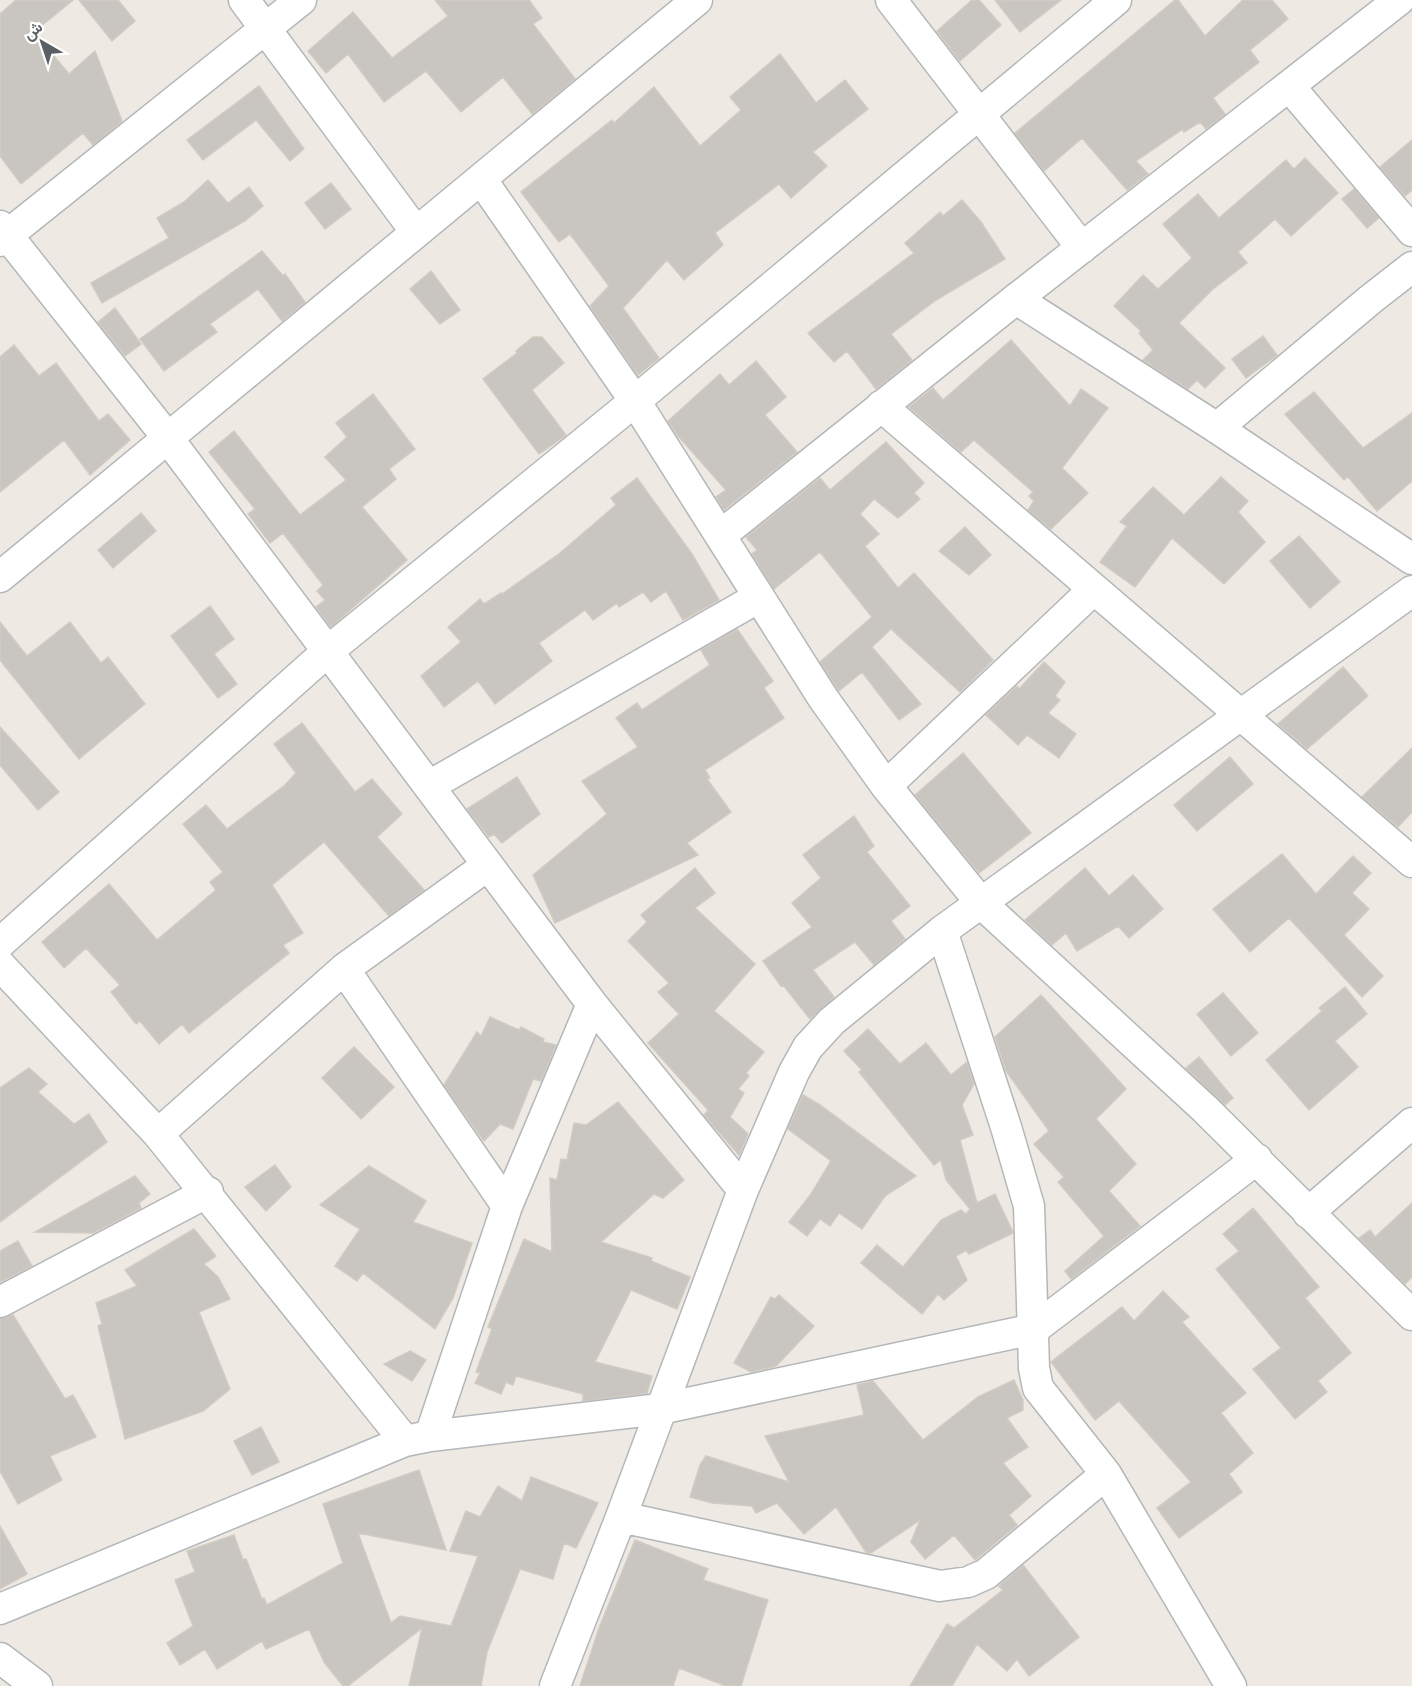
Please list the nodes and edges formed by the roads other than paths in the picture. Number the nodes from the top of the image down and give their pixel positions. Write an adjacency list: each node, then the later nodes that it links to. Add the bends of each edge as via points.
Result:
1 (244, 0): 7 (street)
2 (301, 0): 7 (street)
3 (697, 0): 10 (street)
4 (891, 0): 9 (street)
5 (1116, 0): 9 (street)
6 (1399, 0): 8 (street)
7 (266, 30): 12 (street); 13 (street)
8 (1289, 86): 11 (street); 14 (street)
9 (977, 113): 14 (street); 17 (street)
10 (481, 179): 12 (street); 17 (street)
11 (1412, 231)
12 (416, 232): 20 (street)
13 (2, 234): 20 (street)
14 (1082, 248): 16 (street)
15 (1412, 267): 19 (street)
16 (1016, 299): 18 (street); 19 (street)
17 (635, 400): 21 (street); 27 (street)
18 (881, 406): 21 (street); 24 (street)
19 (1217, 428): 22 (street)
20 (167, 438): 23 (street); 27 (street)
21 (721, 535): 26 (street)
22 (1412, 559)
23 (0, 577)
24 (1094, 589): 28 (street); 30 (street)
25 (1412, 591): 28 (street)
26 (759, 597): 29 (street); 30 (street, via 823,698)
27 (328, 651): 29 (street); 35 (street)
28 (1239, 715): 31 (street); 33 (street)
29 (429, 786): 32 (street)
30 (886, 786): 33 (street)
31 (1412, 862)
32 (488, 865): 37 (street); 38 (street)
33 (981, 903): 34 (street); 41 (street)
34 (942, 932): 42 (street, via 832,1021 808,1047); 48 (street, via 1029,1206)
35 (0, 943)
36 (0, 965): 40 (street)
37 (344, 969): 40 (street); 44 (street)
38 (592, 1004): 42 (street); 44 (street)
39 (1412, 1123): 45 (street)
40 (158, 1134): 43 (street)
41 (1257, 1159): 45 (street); 48 (street)
42 (743, 1190): 49 (street)
43 (208, 1192): 46 (street); 50 (street)
44 (507, 1206): 50 (street)
45 (1308, 1213): 47 (street)
46 (0, 1302)
47 (1412, 1315)
48 (1034, 1329): 49 (street); 51 (street, via 1038,1388)
49 (660, 1409): 50 (street); 52 (street)
50 (418, 1439): 53 (street)
51 (1106, 1474): 52 (street, via 986,1574 968,1582 940,1586); 57 (street)
52 (621, 1517): 56 (street)
53 (0, 1609)
54 (0, 1658): 55 (street)
55 (37, 1686)
56 (555, 1686)
57 (1231, 1686)

